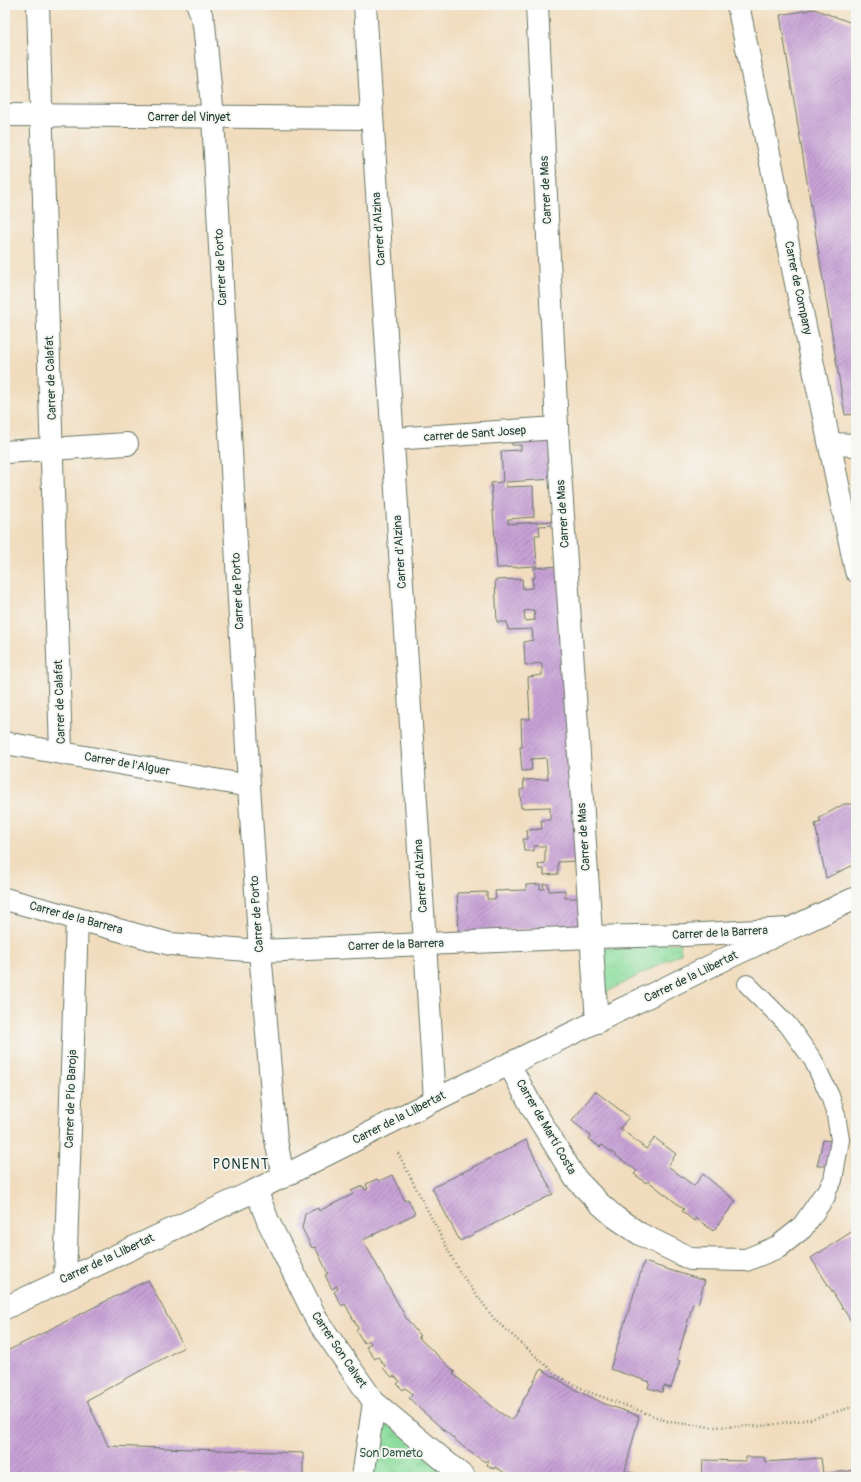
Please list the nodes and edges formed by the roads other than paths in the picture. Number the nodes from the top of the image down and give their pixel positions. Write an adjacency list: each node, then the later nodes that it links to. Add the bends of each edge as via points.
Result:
1 (38, 5): 7 (street, Carrer de Calafat)
2 (198, 5): 8 (street, Carrer de Porto, via 204,24)
3 (365, 5): 9 (street, Carrer d'Alzina)
4 (537, 5): 10 (street, Carrer de Mas)
5 (738, 5): 13 (street, Carrer de Company)
6 (5, 115): 7 (street, Carrer del Vinyet)
7 (43, 116): 8 (street, Carrer del Vinyet); 15 (street, Carrer de Calafat)
8 (213, 117): 9 (street, Carrer del Vinyet); 20 (street, Carrer de Porto)
9 (372, 118): 11 (street, Carrer d'Alzina)
10 (557, 428): 11 (street, carrer de Sant Josep); 25 (street, Carrer de Mas)
11 (392, 439): 26 (street, Carrer d'Alzina)
12 (127, 444): 15 (street)
13 (830, 444): 14 (street); 17 (street, Carrer de Company)
14 (856, 445)
15 (53, 450): 16 (street); 19 (street, Carrer de Calafat)
16 (5, 452)
17 (856, 571)
18 (5, 742): 19 (street, Carrer de l'Alguer)
19 (61, 752): 20 (street, Carrer de l'Alguer)
20 (249, 786): 27 (street, Carrer de Porto)
21 (856, 898): 24 (street, Carrer de la Llibertat)
22 (5, 899): 23 (street, Carrer de la Barrera)
23 (78, 918): 27 (street, Carrer de la Barrera, via 170,944); 35 (street, Carrer de Pío Baroja)
24 (793, 929): 25 (street, Carrer de la Barrera, via 685,935); 29 (street, Carrer de la Llibertat, via 725,959)
25 (590, 936): 26 (street, Carrer de la Barrera); 29 (street, Carrer de Mas)
26 (425, 944): 27 (street, Carrer de la Barrera); 31 (street, Carrer d'Alzina)
27 (260, 951): 32 (street, Carrer de Porto, via 276,1140)
28 (747, 984): 34 (street, via 788,1025 813,1060 830,1096 840,1140 833,1180)
29 (597, 1022): 30 (street, Carrer de la Llibertat)
30 (509, 1064): 31 (street, Carrer de la Llibertat); 34 (street, Carrer de Martí Costa, via 575,1178 599,1203 640,1234 691,1258 746,1260 778,1247 802,1228)
31 (435, 1100): 32 (street, Carrer de la Llibertat)
32 (283, 1177): 33 (street, Carrer de la Llibertat)
33 (256, 1190): 35 (street, Carrer de la Llibertat); 37 (street, Carrer Son Calvet, via 268,1221 317,1320)
34 (824, 1196)
35 (65, 1279): 36 (street, Carrer de la Llibertat)
36 (5, 1308)
37 (374, 1402): 38 (street); 39 (street, Carrer Son Calvet)
38 (363, 1477)
39 (464, 1477)

